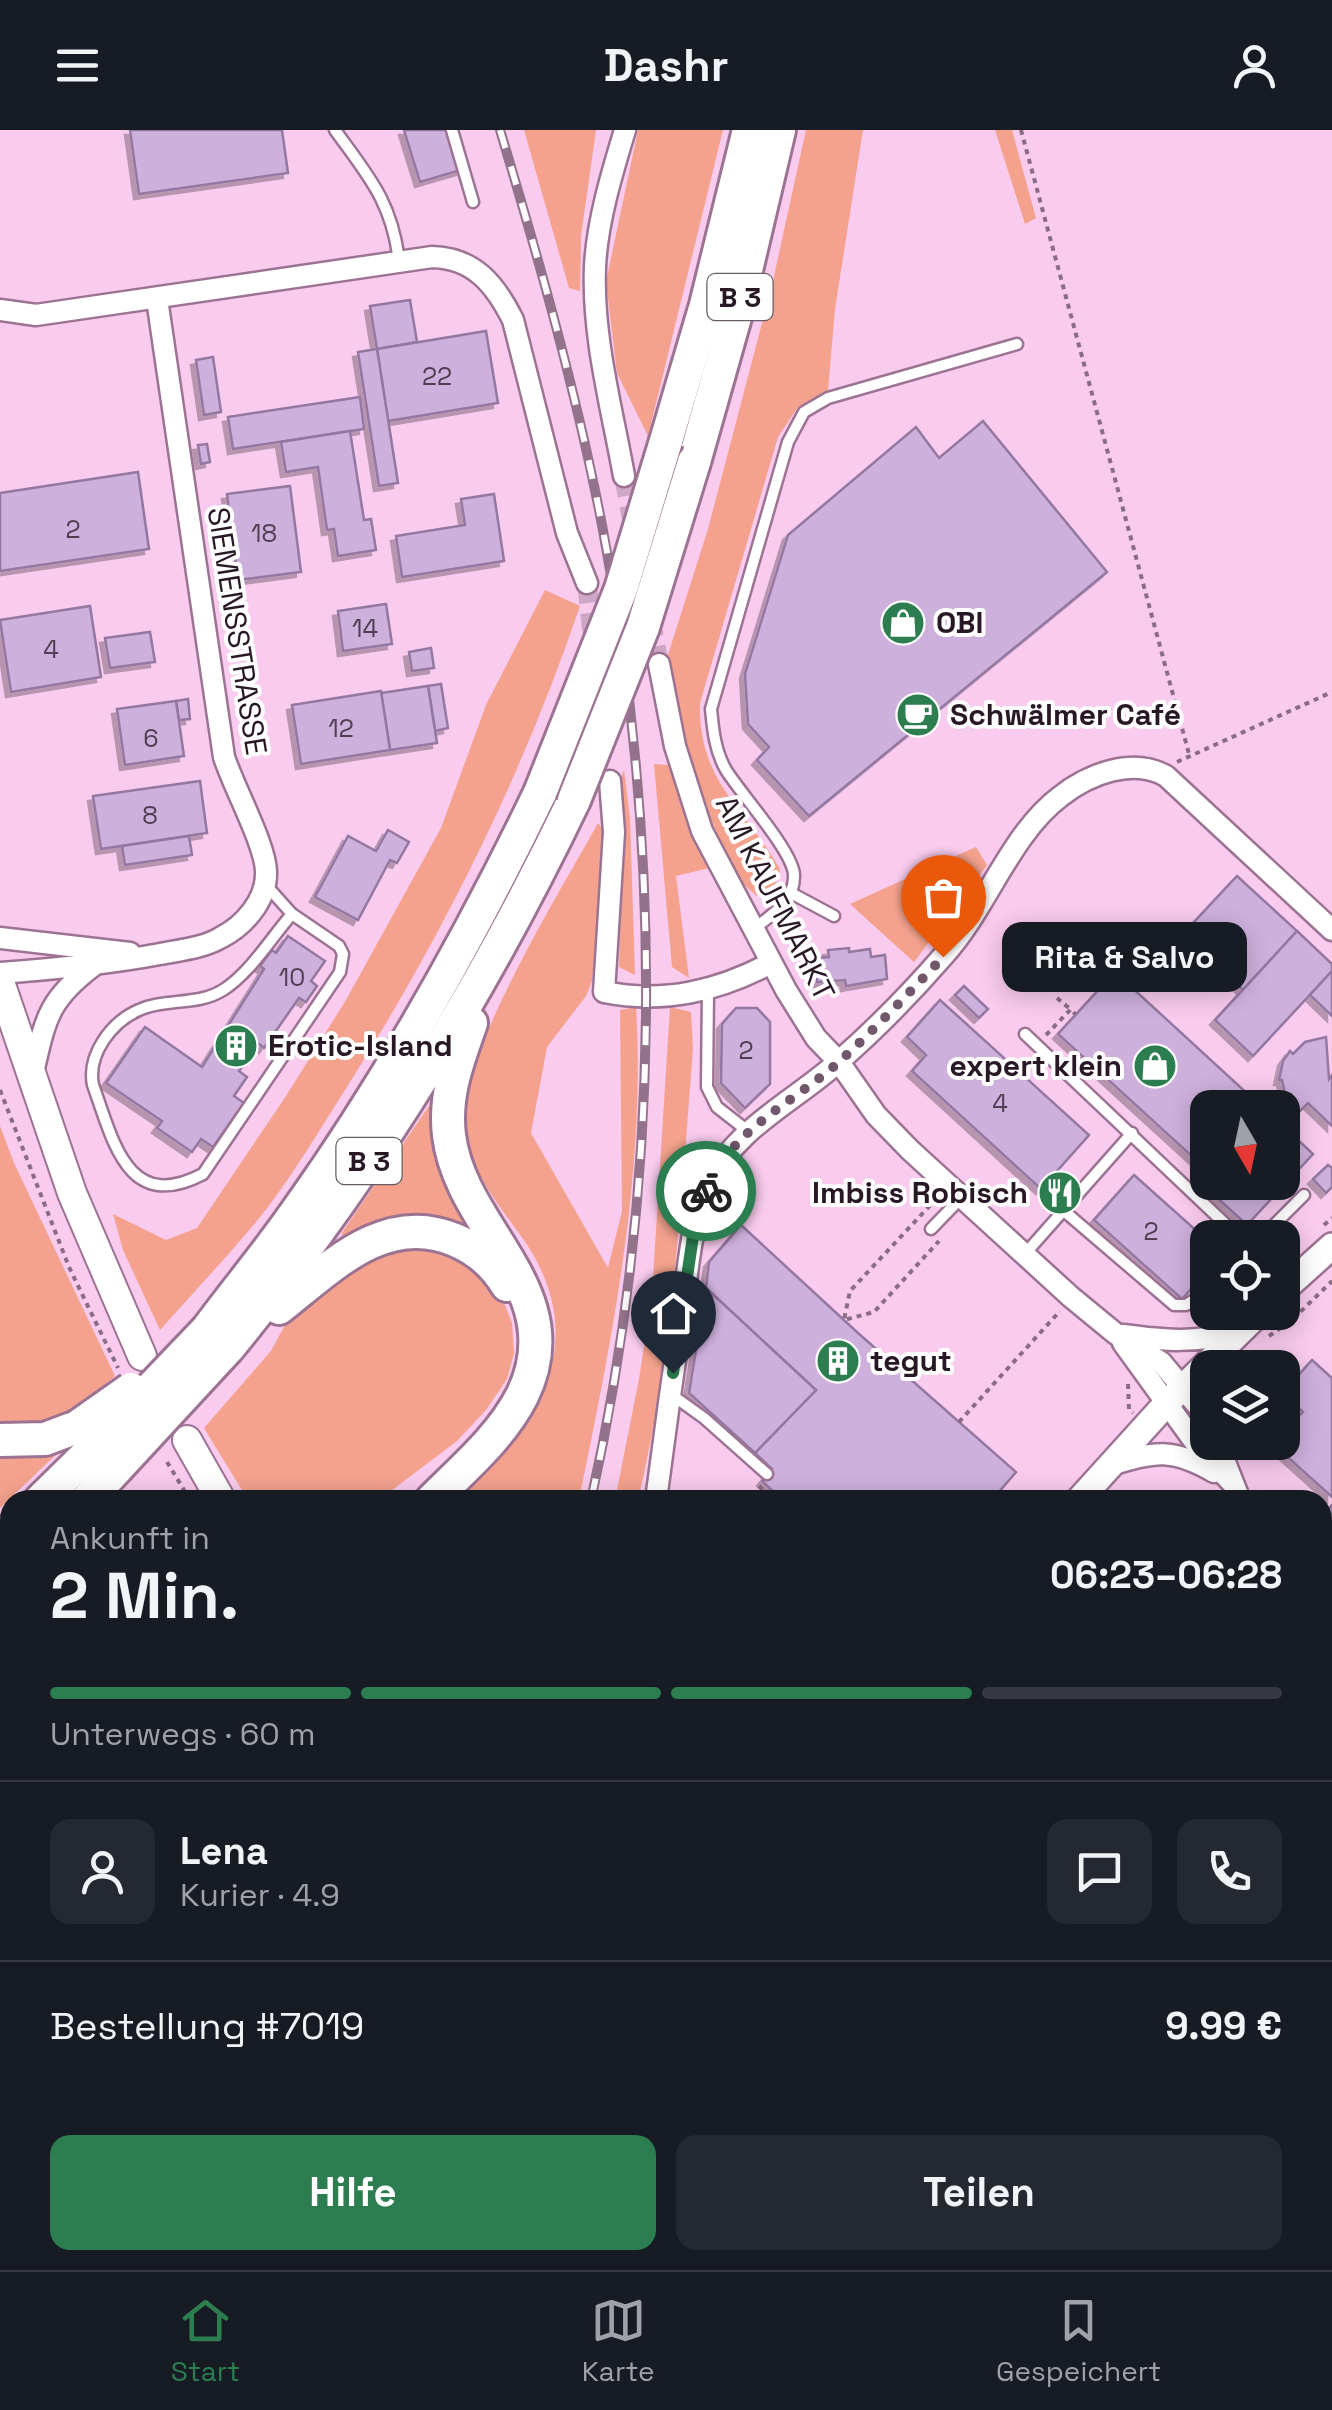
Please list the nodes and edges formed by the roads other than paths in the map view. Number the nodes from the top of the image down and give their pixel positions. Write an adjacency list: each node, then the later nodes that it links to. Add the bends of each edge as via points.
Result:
1 (336, 130): 7 (lane, via 392,216)
2 (452, 130): 6 (lane)
3 (625, 130): 11 (street, via 594,269)
4 (750, 130): 46 (highway, B 3, bridge, via 706,306 614,608 540,792 392,1068)
5 (779, 130): 23 (highway, B 3, bridge, via 735,317 643,626 574,800)
6 (474, 202)
7 (400, 262): 8 (street); 12 (street, via 458,260 482,273 500,295 513,320 567,534)
8 (157, 299): 9 (street, via 36,315); 15 (street, SIEMENSSTRASSE, via 224,757 263,852)
9 (0, 310)
10 (1017, 344): 16 (lane, via 828,398 804,412 788,442 711,709 724,767 792,865)
11 (624, 476)
12 (587, 583)
13 (659, 664): 19 (street, AM KAUFMARKT, via 685,786)
14 (610, 781): 28 (street, via 614,832 604,992 670,998)
15 (266, 885): 17 (lane); 22 (street, via 257,906 220,939)
16 (790, 893): 18 (lane); 19 (lane)
17 (292, 914): 17 (lane, via 339,946 340,972 203,1174 168,1185 138,1178 118,1156 93,1086 99,1046 139,1009 222,991)
18 (834, 916)
19 (753, 928): 24 (street, AM KAUFMARKT)
20 (1332, 930): 30 (street, via 1166,776 1136,767 1100,774 1038,817 958,939)
21 (0, 938): 22 (street)
22 (152, 956): 25 (street)
23 (492, 962): 46 (highway, B 3, via 295,1267); 61 (highway, via 452,1077 448,1134 467,1193 528,1295 534,1353 528,1383 509,1416)
24 (772, 963): 28 (street); 30 (street, AM KAUFMARKT)
25 (94, 965): 26 (street); 31 (street, via 54,1002)
26 (0, 973)
27 (0, 982): 31 (main road)
28 (708, 989): 32 (lane, via 707,1087 717,1107)
29 (1026, 1034): 33 (lane)
30 (838, 1062): 32 (street); 35 (street, AM KAUFMARKT, via 876,1115)
31 (32, 1078): 47 (main road)
32 (749, 1132): 48 (street, via 722,1161 700,1206)
33 (1132, 1133): 36 (lane); 37 (lane)
34 (1304, 1195): 38 (lane)
35 (960, 1198): 39 (lane); 41 (street, AM KAUFMARKT)
36 (1064, 1212): 41 (lane); 43 (lane, via 1174,1305)
37 (1221, 1220)
38 (1279, 1220)
39 (930, 1229)
40 (1332, 1246): 42 (street)
41 (1024, 1255): 45 (street, AM KAUFMARKT)
42 (1300, 1275)
43 (1190, 1302)
44 (1239, 1332): 45 (street, via 1178,1342); 49 (street)
45 (1116, 1334): 49 (street, AM KAUFMARKT, via 1161,1362)
46 (209, 1341): 53 (highway, B 3, bridge); 53 (highway, bridge); 60 (highway, via 369,1241 400,1232 432,1233 478,1252 518,1308 522,1360 492,1424)
47 (142, 1356)
48 (670, 1394): 56 (lane); 62 (street, via 673,1447)
49 (1174, 1395): 50 (street); 55 (street); 65 (street, via 1199,1448)
50 (1190, 1406)
51 (0, 1440): 53 (highway)
52 (187, 1440): 59 (main road)
53 (96, 1448): 57 (highway, B 3); 58 (highway, B 3)
54 (1224, 1460): 66 (street)
55 (1111, 1465): 63 (street); 64 (street, via 1177,1454)
56 (767, 1474)
57 (52, 1490)
58 (89, 1490)
59 (215, 1490)
60 (419, 1490)
61 (442, 1490)
62 (659, 1490)
63 (1088, 1490)
64 (1233, 1490)
65 (1234, 1490)
66 (1235, 1490)

